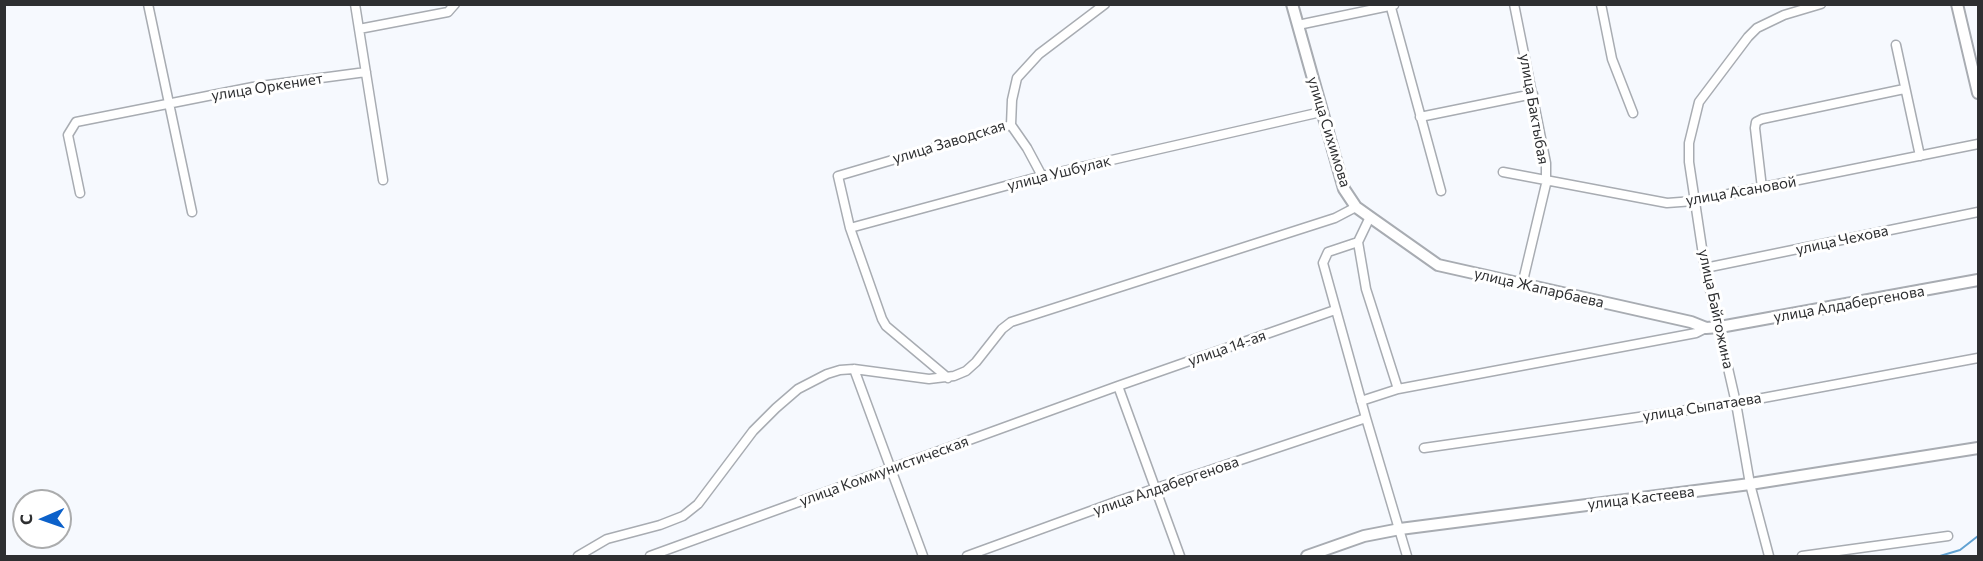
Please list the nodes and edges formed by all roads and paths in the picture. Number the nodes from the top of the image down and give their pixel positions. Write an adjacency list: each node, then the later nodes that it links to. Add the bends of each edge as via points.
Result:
1 (148, 4): 18 (street)
2 (355, 4): 12 (street)
3 (455, 4): 12 (street, via 448,12)
4 (1105, 4): 22 (street, улица Заводская, via 1039,54 1017,78)
5 (1292, 4): 11 (street, улица Сихимова)
6 (1514, 4): 17 (street, улица Бактыбая)
7 (1601, 4): 20 (street, via 1612,58)
8 (1821, 4): 32 (street, улица Байгожина, via 1757,28 1702,96 1689,143)
9 (1957, 4): 16 (street)
10 (1391, 5): 11 (street); 21 (street)
11 (1298, 25): 19 (street, улица Сихимова)
12 (359, 29): 14 (street)
13 (1896, 45): 15 (street)
14 (366, 72): 18 (street, улица Оркениет, via 253,87); 27 (street)
15 (1904, 89): 24 (street); 29 (street, via 1756,122)
16 (1978, 93)
17 (1533, 94): 21 (street); 28 (street, улица Бактыбая)
18 (168, 104): 31 (street, улица Оркениет, via 76,122 68,135); 34 (street)
19 (1321, 112): 26 (street, улица Ушбулак); 33 (street, улица Сихимова, via 1344,189)
20 (1633, 113)
21 (1420, 117): 30 (street)
22 (1011, 125): 26 (street); 37 (street, улица Заводская, via 838,176)
23 (1978, 144): 24 (street, улица Асановой)
24 (1920, 156): 29 (street, улица Асановой)
25 (1503, 172): 28 (street, улица Асановой)
26 (1042, 176): 37 (street, улица Ушбулак)
27 (383, 180)
28 (1546, 181): 32 (street, улица Асановой, via 1666,203); 41 (street, улица Бактыбая)
29 (1762, 188): 32 (street, улица Асановой)
30 (1441, 191)
31 (80, 193)
32 (1694, 201): 39 (street, улица Байгожина)
33 (1356, 207): 36 (street, улица Сихимова); 47 (street, via 1335,218 1011,322 976,362)
34 (192, 212)
35 (1978, 212): 39 (street, улица Чехова)
36 (1370, 218): 38 (street); 41 (street, улица Жапарбаева, via 1438,265)
37 (850, 228): 47 (street, via 886,326)
38 (1358, 242): 42 (street, via 1328,252 1323,263); 49 (street, via 1366,289)
39 (1705, 268): 43 (street, улица Байгожина)
40 (1978, 280): 43 (street, улица Алдабергенова)
41 (1522, 285): 44 (street, улица Жапарбаева)
42 (1335, 310): 48 (street, улица 14-ая); 50 (street)
43 (1720, 327): 44 (street, улица Жапарбаева); 51 (street, улица Байгожина)
44 (1706, 328): 49 (street)
45 (1978, 358): 51 (street, улица Сыпатаева)
46 (854, 369): 47 (street); 55 (street); 61 (street, via 826,374 798,389 753,431 698,504 683,516 607,539)
47 (948, 378)
48 (1118, 386): 55 (street, улица Коммунистическая); 57 (street)
49 (1398, 389): 50 (street)
50 (1361, 401): 52 (street)
51 (1736, 403): 53 (street, улица Сыпатаева); 56 (street, улица Байгожина)
52 (1366, 418): 57 (street, улица Алдабергенова); 58 (street)
53 (1424, 448)
54 (1978, 448): 56 (street, улица Кастеева)
55 (891, 469): 60 (street, улица Коммунистическая); 63 (street)
56 (1750, 484): 58 (street, улица Кастеева); 68 (street, улица Байгожина)
57 (1155, 489): 64 (street, улица Алдабергенова); 65 (street)
58 (1400, 529): 66 (street, улица Кастеева, via 1364,536); 67 (street)
59 (1948, 536): 69 (street)
60 (670, 553): 62 (street, улица Коммунистическая)
61 (578, 556)
62 (650, 556)
63 (922, 556)
64 (967, 556)
65 (1180, 556)
66 (1307, 556)
67 (1407, 556)
68 (1769, 556)
69 (1802, 556)

